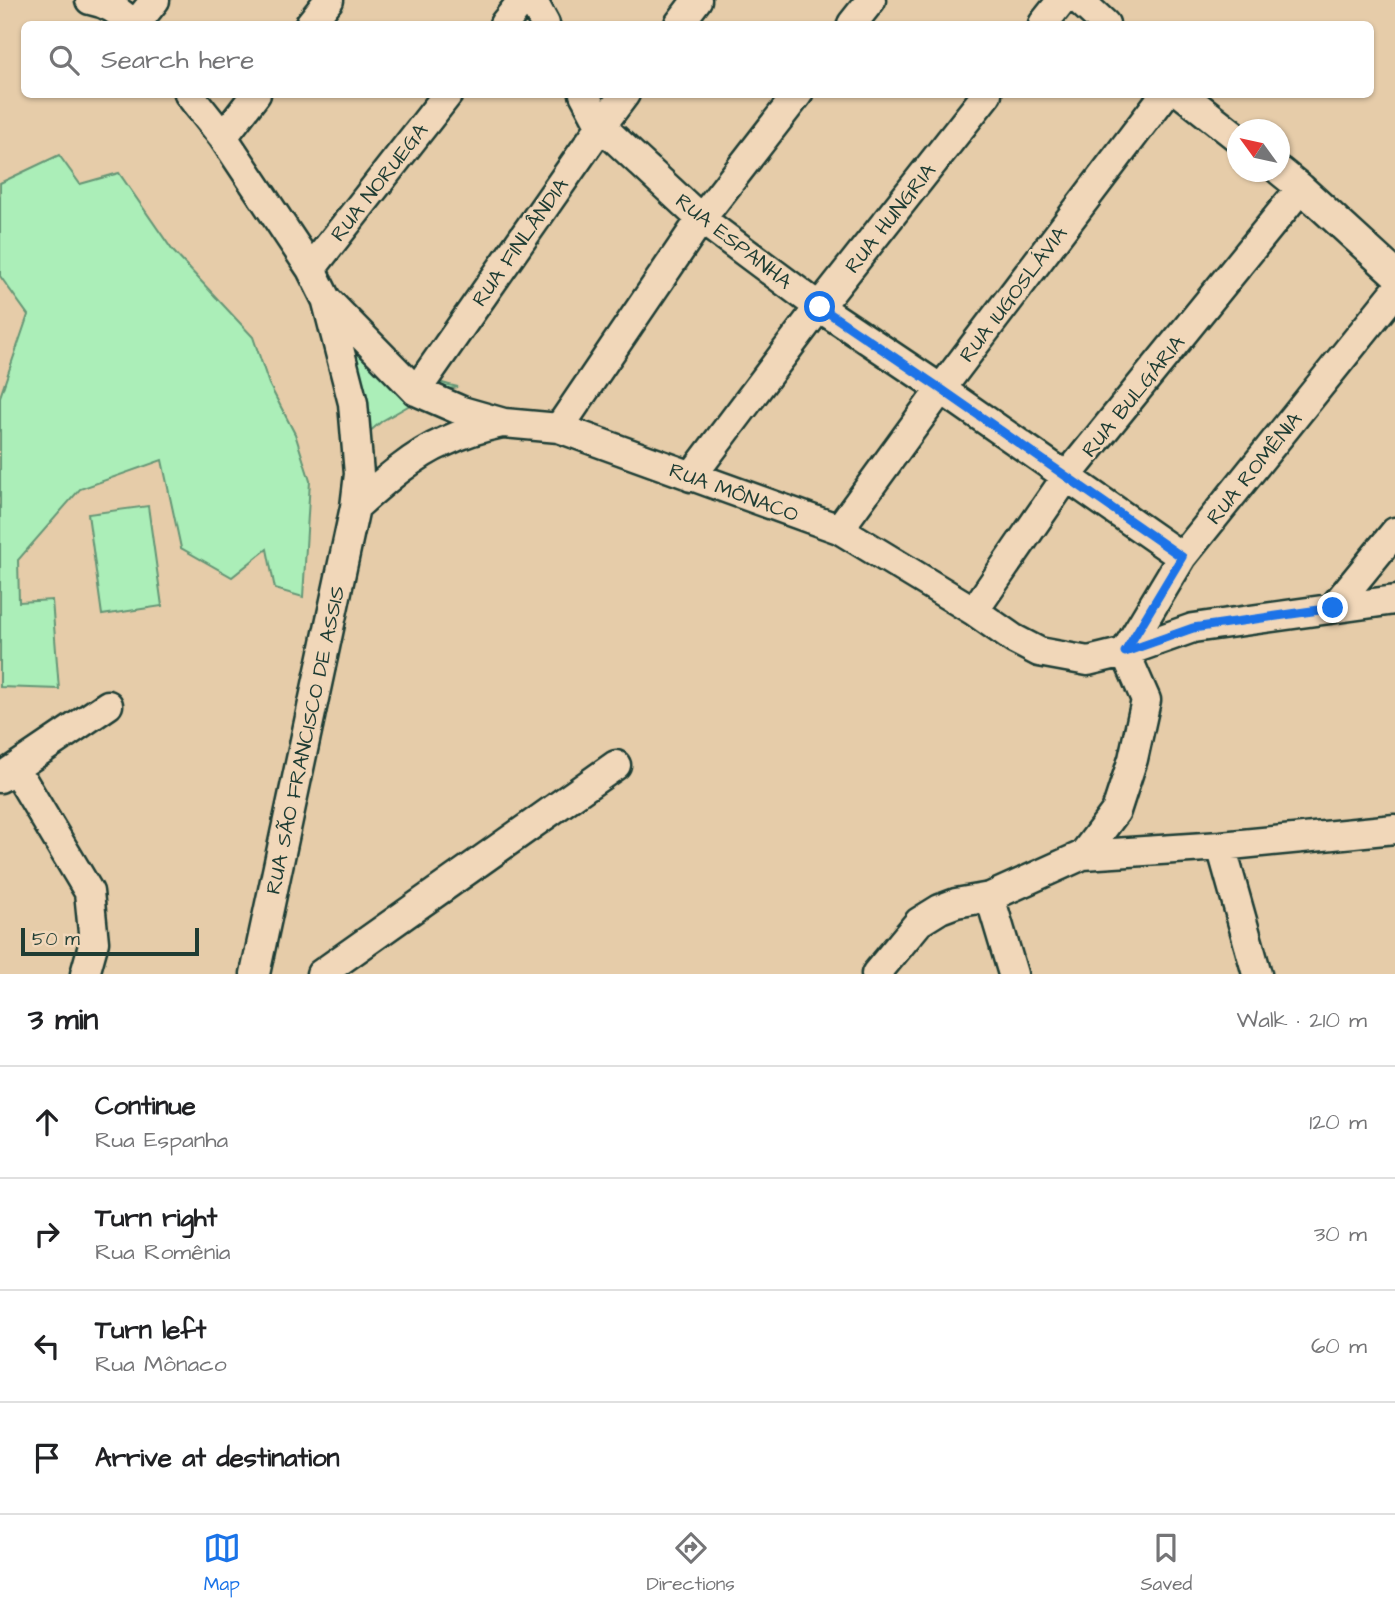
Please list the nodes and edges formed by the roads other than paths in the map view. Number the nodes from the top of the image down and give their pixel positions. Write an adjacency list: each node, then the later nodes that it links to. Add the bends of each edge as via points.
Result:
1 (95, 0): 10 (street)
2 (155, 0): 11 (street)
3 (329, 0): 12 (street)
4 (523, 0): 13 (street)
5 (532, 0): 14 (street)
6 (697, 0): 15 (street)
7 (871, 0): 16 (street)
8 (1062, 0): 17 (street)
9 (1079, 0): 18 (street)
10 (131, 21)
11 (138, 21)
12 (312, 21)
13 (506, 21)
14 (543, 21)
15 (681, 21)
16 (854, 21)
17 (1045, 21)
18 (1102, 21)
19 (192, 98): 30 (street, RUA MÔNACO)
20 (253, 98): 30 (street)
21 (445, 98): 34 (street, RUA NORUEGA)
22 (586, 98): 28 (street, RUA ESPANHA)
23 (622, 98): 28 (street, RUA FINLÂNDIA)
24 (795, 98): 33 (street)
25 (984, 98): 38 (street, RUA HUNGRIA)
26 (1162, 98): 39 (street, RUA IUGOSLÁVIA)
27 (1187, 98): 29 (street)
28 (601, 126): 33 (street, RUA ESPANHA); 40 (street, RUA FINLÂNDIA)
29 (1227, 130)
30 (223, 137): 34 (street, RUA MÔNACO)
31 (1290, 180): 32 (street)
32 (1301, 188): 35 (street); 43 (street, RUA BULGÁRIA)
33 (701, 219): 38 (street, RUA ESPANHA); 42 (street)
34 (311, 269): 37 (street, RUA MÔNACO)
35 (1395, 275)
36 (1395, 292): 48 (street, RUA ROMÊNIA)
37 (326, 299): 40 (street, RUA MÔNACO); 45 (street, RUA SÃO FRANCISCO DE ASSIS, via 352,403 359,474)
38 (820, 307): 39 (street, RUA ESPANHA); 44 (street, RUA HUNGRIA)
39 (941, 389): 43 (street, RUA ESPANHA); 46 (street, RUA IUGOSLÁVIA)
40 (416, 391): 41 (street, RUA MÔNACO)
41 (504, 423): 42 (street, RUA MÔNACO); 45 (street, via 442,442)
42 (559, 428): 44 (street, RUA MÔNACO)
43 (1067, 476): 48 (street, RUA ESPANHA); 51 (street, RUA BULGÁRIA)
44 (691, 477): 46 (street, RUA MÔNACO)
45 (355, 507): 61 (street, RUA SÃO FRANCISCO DE ASSIS)
46 (839, 529): 51 (street, RUA MÔNACO)
47 (1395, 532): 50 (street)
48 (1182, 557): 52 (street, RUA ROMÊNIA)
49 (1395, 600): 50 (street, RUA MÔNACO)
50 (1333, 608): 52 (street, RUA MÔNACO, via 1193,628)
51 (974, 611): 52 (street, RUA MÔNACO, via 1039,652 1088,661)
52 (1125, 652): 58 (street, via 1146,701 1116,811)
53 (108, 705): 55 (street)
54 (616, 765): 62 (street)
55 (7, 773): 60 (street, via 89,892 94,942)
56 (1395, 829): 57 (street)
57 (1221, 846): 58 (street); 65 (street)
58 (1083, 855): 59 (street)
59 (990, 897): 63 (street, via 956,903 919,922); 64 (street)
60 (85, 974)
61 (255, 974)
62 (321, 974)
63 (876, 974)
64 (1013, 974)
65 (1257, 974)

